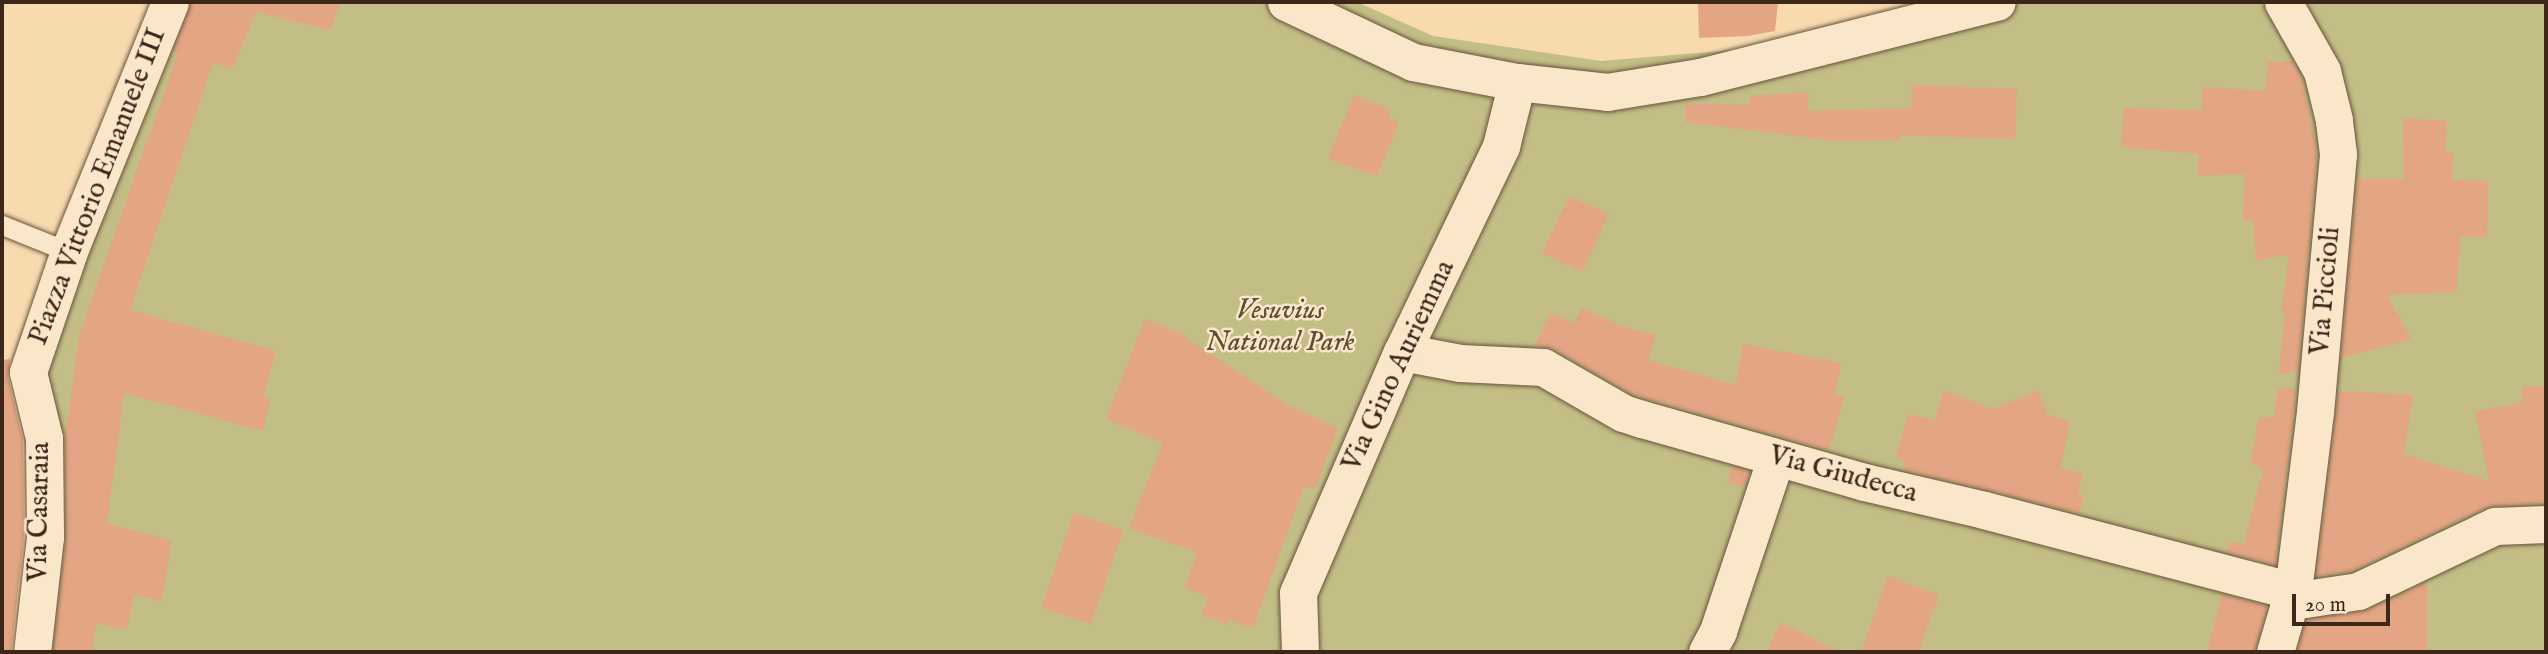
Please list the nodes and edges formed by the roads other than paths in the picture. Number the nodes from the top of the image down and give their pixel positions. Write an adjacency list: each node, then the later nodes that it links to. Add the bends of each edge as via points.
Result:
1 (170, 2): 7 (street, Piazza Vittorio Emanuele III)
2 (1286, 2): 5 (street, via 1413,62)
3 (1997, 2): 5 (street, via 1700,77 1607,92)
4 (2283, 2): 12 (street, Via Piccioli, via 2322,72 2338,154 2315,412)
5 (1517, 82): 8 (street, Via Gino Auriemma, via 1501,146)
6 (2, 225): 7 (lane)
7 (69, 252): 9 (street, Piazza Vittorio Emanuele III)
8 (1402, 352): 10 (street, Via Giudecca, via 1460,363 1544,367 1623,413); 14 (street, Via Gino Auriemma, via 1298,593)
9 (15, 364): 13 (street, Via Casaraia, via 44,438 45,537)
10 (1776, 458): 12 (street, Via Giudecca); 15 (street)
11 (2546, 524): 12 (street, Via Giudecca, via 2495,526 2358,591 2305,599)
12 (2293, 591): 16 (street, Via Piccioli)
13 (32, 652)
14 (1300, 652)
15 (1707, 652)
16 (2275, 652)

